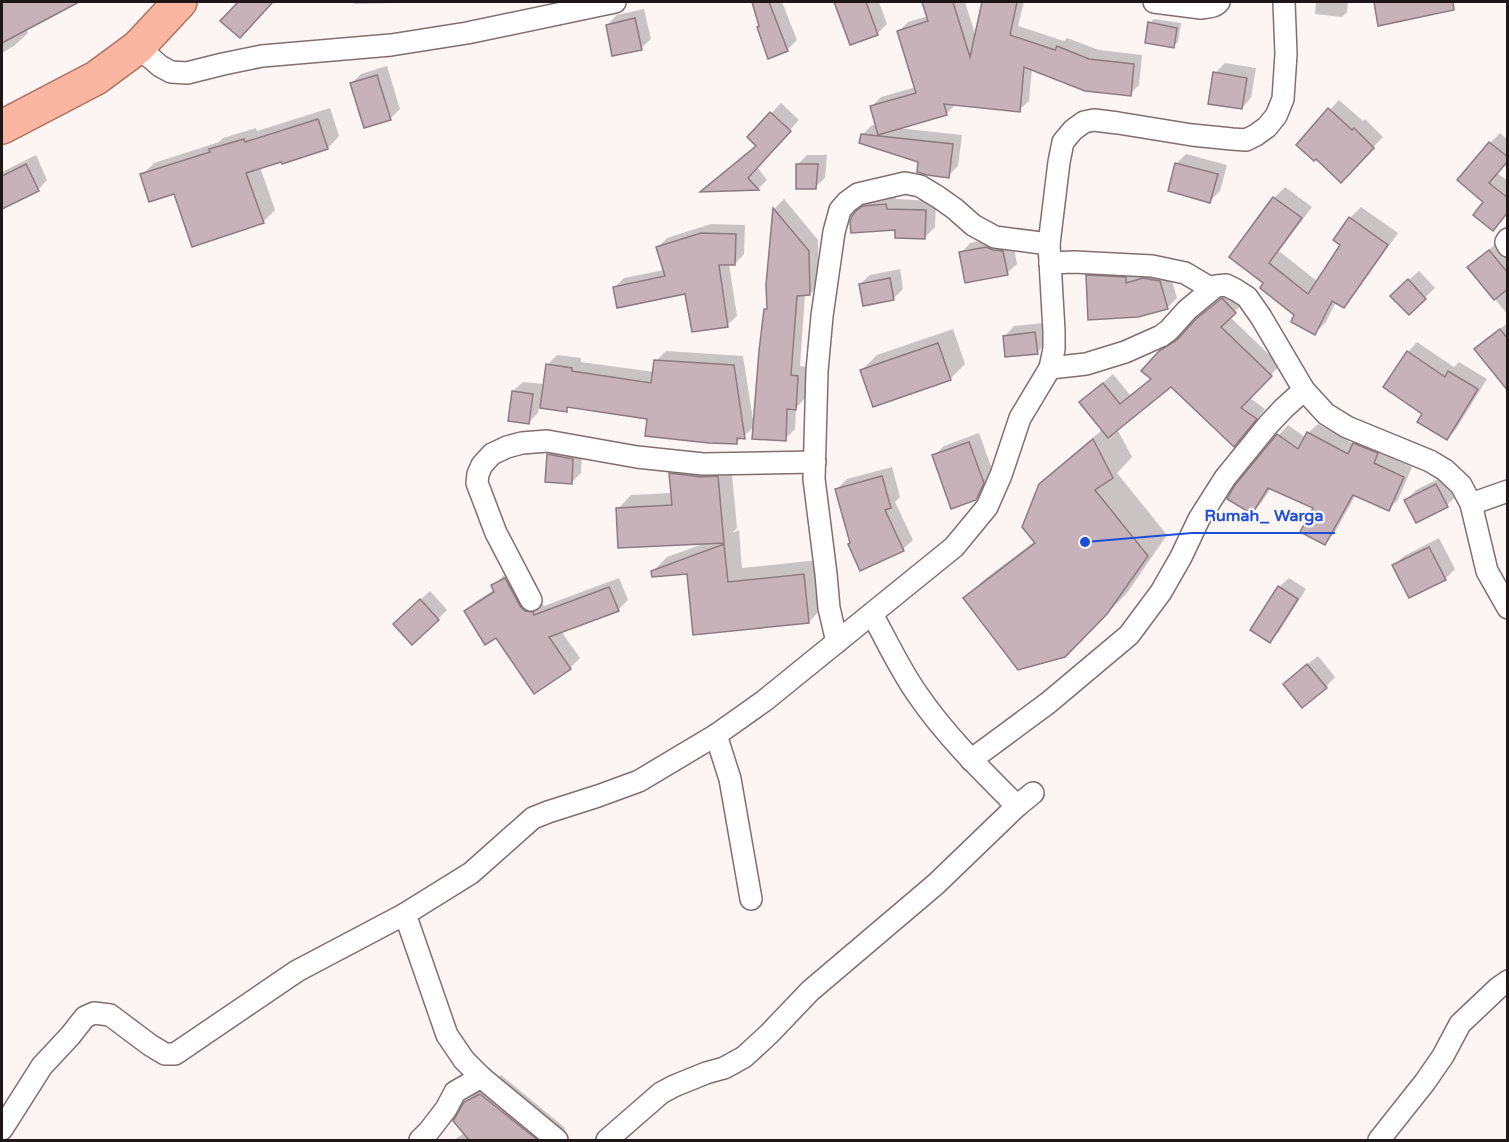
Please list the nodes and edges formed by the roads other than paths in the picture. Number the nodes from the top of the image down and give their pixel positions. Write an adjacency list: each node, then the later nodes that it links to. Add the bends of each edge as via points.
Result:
1 (180, 2): 6 (highway)
2 (615, 2): 6 (street, via 467,33 391,45 262,56 187,73 171,72)
3 (1154, 2): 4 (street, via 1201,8)
4 (1220, 2)
5 (1284, 2): 10 (street, via 1283,99 1267,128 1246,140 1106,121 1084,122 1063,142)
6 (138, 47): 7 (highway, via 96,78)
7 (2, 127)
8 (1508, 239): 9 (street)
9 (1508, 246)
10 (1049, 254): 11 (street, via 1074,262 1152,266 1185,273); 12 (street, via 1054,331); 14 (street, via 995,237 920,186 905,183 858,194 847,202 840,210 834,232 822,316)
11 (1212, 289): 12 (street, via 1161,336 1086,364); 13 (street, via 1226,285 1247,297)
12 (1050, 368): 19 (street, via 1020,418 987,507 954,547)
13 (1304, 390): 16 (street, via 1326,414 1347,428 1431,460 1461,485); 22 (street, via 1268,424 1226,478 1199,519 1161,592 1128,635 1048,703)
14 (815, 462): 17 (street, via 703,464 547,441 522,442 492,454 482,465 477,483 496,533); 20 (street, via 814,479)
15 (1508, 491): 16 (street)
16 (1471, 504): 18 (street, via 1487,572)
17 (531, 600)
18 (1508, 608)
19 (872, 614): 20 (street); 22 (street, via 917,693)
20 (837, 642): 21 (street)
21 (716, 735): 25 (street, via 730,779); 26 (street, via 639,781 533,818 471,873)
22 (971, 760): 24 (street)
23 (1033, 793): 24 (street)
24 (1017, 806): 32 (street, via 936,884 810,991 744,1057 661,1093)
25 (751, 899)
26 (405, 914): 28 (street, via 447,1035); 29 (street, via 297,971 175,1054 165,1054 110,1015 94,1012 85,1017 42,1066)
27 (1508, 981): 33 (street, via 1460,1024 1425,1082)
28 (481, 1077): 30 (street, via 454,1092); 31 (street)
29 (2, 1129)
30 (420, 1140)
31 (557, 1140)
32 (608, 1140)
33 (1379, 1140)

